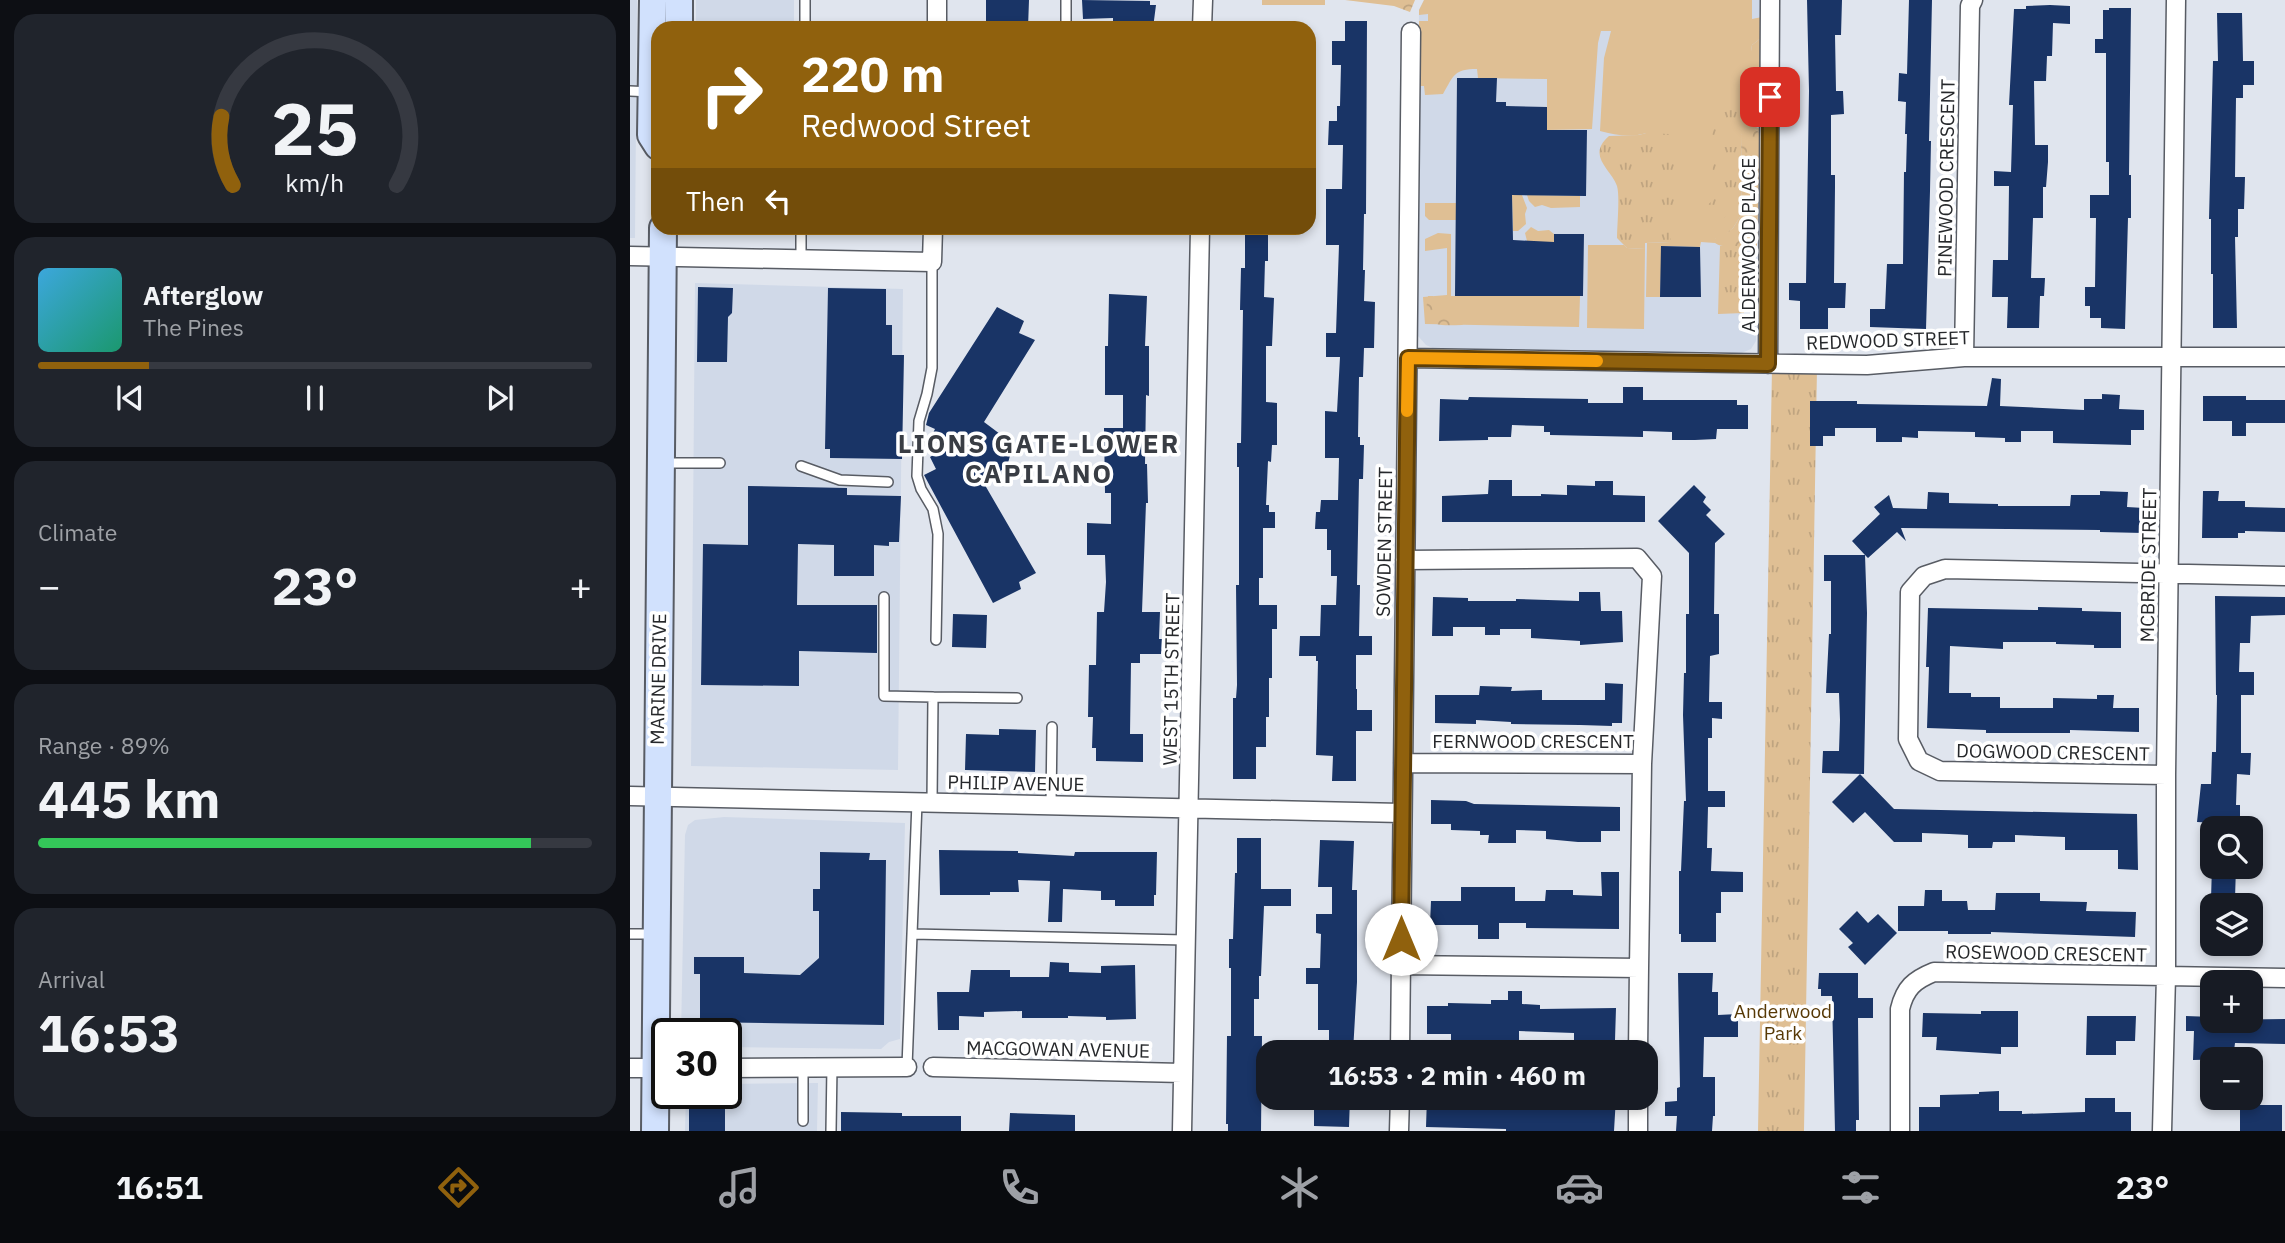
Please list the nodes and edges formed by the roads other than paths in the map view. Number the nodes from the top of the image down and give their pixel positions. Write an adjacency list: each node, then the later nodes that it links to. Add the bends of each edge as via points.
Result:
1 (653, 0): 16 (main road)
2 (679, 0): 10 (main road)
3 (805, 0): 11 (lane)
4 (937, 0): 12 (street)
5 (1066, 0): 13 (lane)
6 (1203, 0): 14 (street)
7 (1770, 0): 30 (street, ALDERWOOD PLACE)
8 (1973, 0): 28 (street, PINEWOOD CRESCENT)
9 (2176, 0): 29 (street, MCBRIDE STREET)
10 (679, 21)
11 (805, 21)
12 (937, 21)
13 (1066, 21)
14 (1202, 21)
15 (1411, 32): 27 (street, SOWDEN STREET)
16 (641, 92): 17 (main road)
17 (651, 135)
18 (663, 235): 23 (main road, MARINE DRIVE)
19 (802, 235): 24 (lane)
20 (933, 235): 25 (street)
21 (1200, 235): 50 (street, WEST 15TH STREET)
22 (630, 256): 23 (street)
23 (662, 257): 24 (street); 31 (main road, MARINE DRIVE)
24 (801, 260): 25 (street)
25 (932, 261): 39 (lane, via 932,368 919,421 917,476 933,509 938,534)
26 (2285, 357): 29 (street, REDWOOD STREET)
27 (1408, 358): 30 (street, REDWOOD STREET); 35 (street, SOWDEN STREET)
28 (1964, 358): 29 (street, REDWOOD STREET); 30 (street, REDWOOD STREET, via 1867,365)
29 (2172, 358): 36 (street, MCBRIDE STREET)
30 (1768, 364)
31 (660, 463): 32 (lane); 47 (main road, MARINE DRIVE)
32 (720, 463)
33 (801, 466): 34 (lane, via 840,480)
34 (888, 482)
35 (1405, 560): 43 (street, SOWDEN STREET); 44 (street, FERNWOOD CRESCENT, via 1637,558 1652,576)
36 (2169, 574): 37 (street, DOGWOOD CRESCENT); 45 (street, MCBRIDE STREET); 45 (street, DOGWOOD CRESCENT, via 1945,569 1924,576 1910,592 1908,663 1908,739 1919,761 1940,771)
37 (2285, 576)
38 (884, 597): 40 (lane, via 884,696)
39 (936, 640)
40 (933, 697): 41 (lane); 48 (lane)
41 (1017, 698)
42 (1052, 727): 49 (lane)
43 (1403, 763): 44 (street, FERNWOOD CRESCENT); 51 (street, SOWDEN STREET)
44 (1642, 764): 56 (street)
45 (2166, 775): 57 (street, MCBRIDE STREET)
46 (630, 796): 47 (street, PHILIP AVENUE)
47 (657, 796): 48 (street, PHILIP AVENUE); 52 (main road, MARINE DRIVE)
48 (924, 802): 49 (street, PHILIP AVENUE); 53 (lane)
49 (1051, 804): 50 (street, PHILIP AVENUE)
50 (1190, 808): 51 (street, PHILIP AVENUE); 54 (street, WEST 15TH STREET)
51 (1401, 813): 55 (street, SOWDEN STREET)
52 (643, 934): 64 (main road, MARINE DRIVE)
53 (912, 934): 54 (lane); 63 (lane)
54 (1185, 940): 67 (street, WEST 15TH STREET)
55 (1401, 965): 56 (street); 59 (street, SOWDEN STREET)
56 (1639, 968): 60 (street)
57 (2166, 976): 58 (street, ROSEWOOD CRESCENT); 77 (street, ROSEWOOD CRESCENT, via 1934,972 1921,978 1904,993 1900,1009); 78 (street, MCBRIDE STREET)
58 (2285, 978)
59 (1400, 1040)
60 (1639, 1040)
61 (832, 1066): 62 (street); 63 (street); 73 (lane)
62 (803, 1067): 65 (street); 71 (lane)
63 (906, 1067)
64 (651, 1068)
65 (742, 1068)
66 (933, 1068): 67 (street, MACGOWAN AVENUE)
67 (1182, 1073): 74 (street, WEST 15TH STREET)
68 (654, 1109): 72 (main road, MARINE DRIVE)
69 (1399, 1110): 75 (street)
70 (1638, 1110): 76 (street)
71 (803, 1121)
72 (655, 1131)
73 (831, 1131)
74 (1182, 1131)
75 (1399, 1131)
76 (1638, 1131)
77 (1900, 1131)
78 (2162, 1131)

